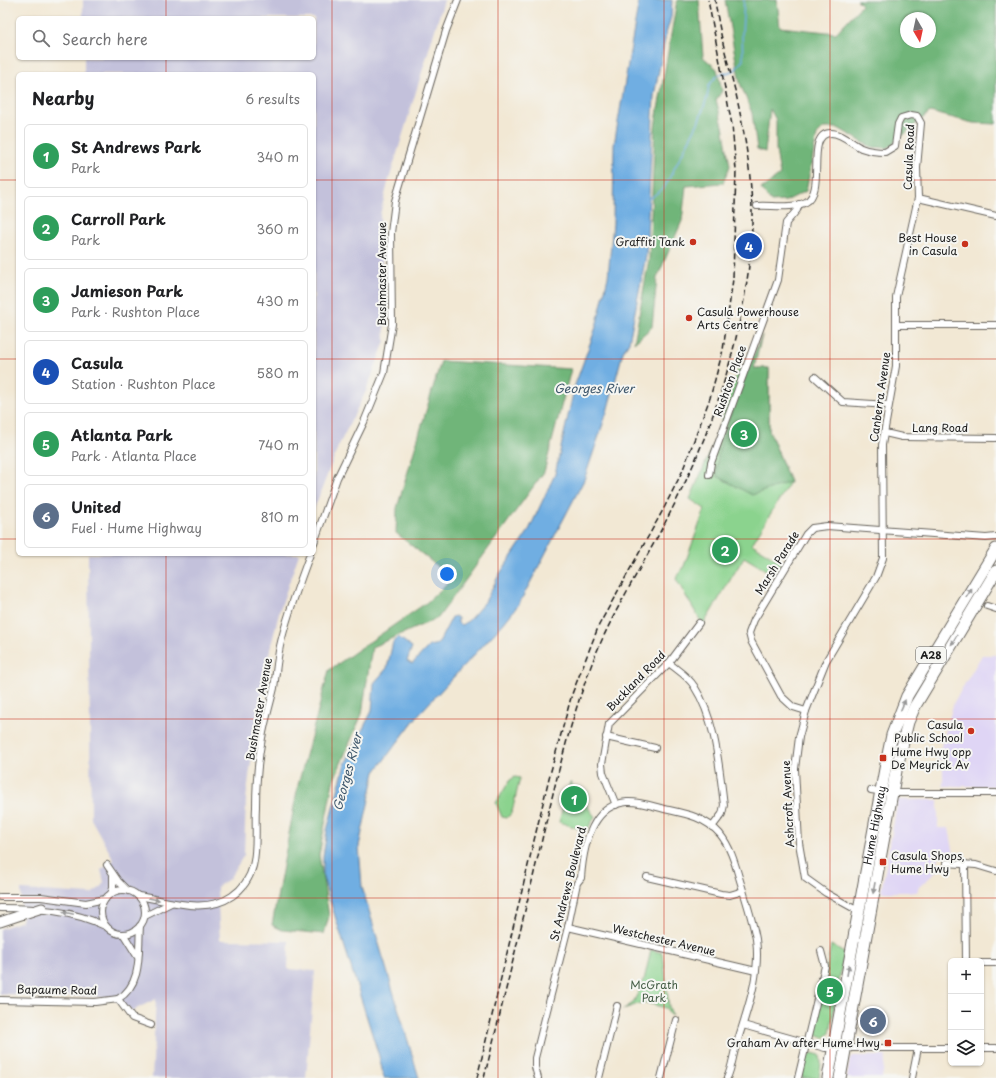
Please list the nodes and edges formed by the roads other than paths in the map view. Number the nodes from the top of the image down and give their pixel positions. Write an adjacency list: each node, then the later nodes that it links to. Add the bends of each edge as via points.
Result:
1 (458, 0): 14 (street, Bushmaster Avenue, via 446,31 395,200 391,233 392,324 384,373 337,478)
2 (918, 198): 3 (street, Casula Road, via 917,168 921,122 917,116 908,115 900,120 895,146 885,152 866,149 835,133 823,135 817,150 816,187 811,198); 5 (street, Casula Road); 6 (street, Canberra Avenue, via 896,297)
3 (799, 204): 4 (street); 12 (street, Rushton Place, via 786,223 778,280)
4 (757, 206)
5 (996, 216)
6 (897, 325): 7 (street); 9 (street, Canberra Avenue, via 896,366)
7 (996, 325)
8 (815, 377): 9 (street, via 844,402)
9 (888, 405): 10 (street, Canberra Avenue)
10 (885, 433): 11 (street, Lang Road, via 902,437); 13 (street, Canberra Avenue, via 882,458)
11 (996, 438)
12 (708, 475)
13 (883, 530): 16 (street, Marsh Parade); 24 (street, Ashcroft Avenue, via 884,558 881,566 831,651); 24 (street, Marsh Parade, via 827,526 812,528 751,627 751,641 781,696 793,707)
14 (316, 537)
15 (996, 537): 16 (street, Marsh Parade)
16 (986, 538): 17 (street)
17 (995, 550): 27 (highway, Hume Highway / A28, one-way to 17, via 892,735 907,696)
18 (309, 556): 43 (street, Bushmaster Avenue, via 280,646 274,688 262,737 256,807 256,857 253,868 242,887 226,900 205,905)
19 (996, 571): 27 (highway, Hume Highway / A28, one-way to 27, via 915,706)
20 (987, 606): 21 (street)
21 (996, 609)
22 (699, 623): 23 (street, Buckland Road)
23 (669, 662): 25 (street, Buckland Road, via 613,718); 30 (street, via 694,686 712,728 724,805 722,814)
24 (806, 711): 46 (street, Ashcroft Avenue, via 795,769 803,874 807,881)
25 (606, 737): 26 (street); 29 (street, Buckland Road, via 603,773)
26 (655, 748)
27 (881, 792): 28 (street); 46 (highway, Hume Highway / A28)
28 (996, 793)
29 (616, 805): 30 (street, St Andrews Boulevard, via 636,803 689,814); 51 (street, St Andrews Boulevard, via 596,819 588,836 581,878 577,883)
30 (712, 827): 38 (street, St Andrews Boulevard, via 730,851)
31 (946, 863): 32 (street)
32 (965, 864): 34 (street); 55 (street)
33 (107, 866): 35 (street)
34 (996, 871)
35 (113, 875): 37 (street); 39 (street)
36 (647, 877): 38 (street, via 721,894)
37 (128, 891): 39 (street); 40 (street)
38 (743, 891): 58 (street, St Andrews Boulevard, via 756,939)
39 (111, 894): 42 (street)
40 (138, 896): 43 (street, Bushmaster Avenue, one-way to 43); 47 (street)
41 (0, 898): 42 (street, via 41,897 86,903)
42 (105, 899): 49 (street, via 101,912)
43 (171, 903): 47 (street, Bushmaster Avenue)
44 (0, 908): 45 (street)
45 (42, 908): 48 (main road); 49 (street, one-way to 45, via 84,917)
46 (864, 913): 66 (highway, Hume Highway / A28); 71 (highway, Hume Highway / A28, one-way to 46)
47 (145, 916): 50 (street)
48 (0, 922)
49 (105, 926): 52 (street, via 117,934)
50 (140, 926): 52 (street); 54 (street)
51 (568, 927): 58 (street, Westchester Avenue); 72 (street, St Andrews Boulevard, via 535,1058)
52 (124, 935): 54 (street)
53 (821, 951): 65 (street, via 825,966)
54 (138, 956): 60 (street, via 135,981 126,994)
55 (966, 958)
56 (996, 962): 57 (street)
57 (984, 963)
58 (756, 971): 64 (street, St Andrews Boulevard)
59 (3, 999): 60 (street, Bapaume Road, via 95,1002)
60 (118, 999): 63 (street, via 132,1018)
61 (617, 1006): 73 (street)
62 (676, 1020): 74 (street)
63 (151, 1025)
64 (743, 1025): 65 (street); 75 (street, St Andrews Boulevard)
65 (808, 1043): 71 (street); 76 (street)
66 (845, 1048): 67 (street); 71 (street); 78 (highway, Hume Highway / A28)
67 (918, 1048): 68 (street); 79 (street)
68 (948, 1048)
69 (984, 1048): 70 (street)
70 (996, 1048)
71 (834, 1049): 77 (highway, Hume Highway / A28)
72 (538, 1078)
73 (599, 1078)
74 (661, 1078)
75 (727, 1078)
76 (798, 1078)
77 (828, 1078)
78 (840, 1078)
79 (912, 1078)

